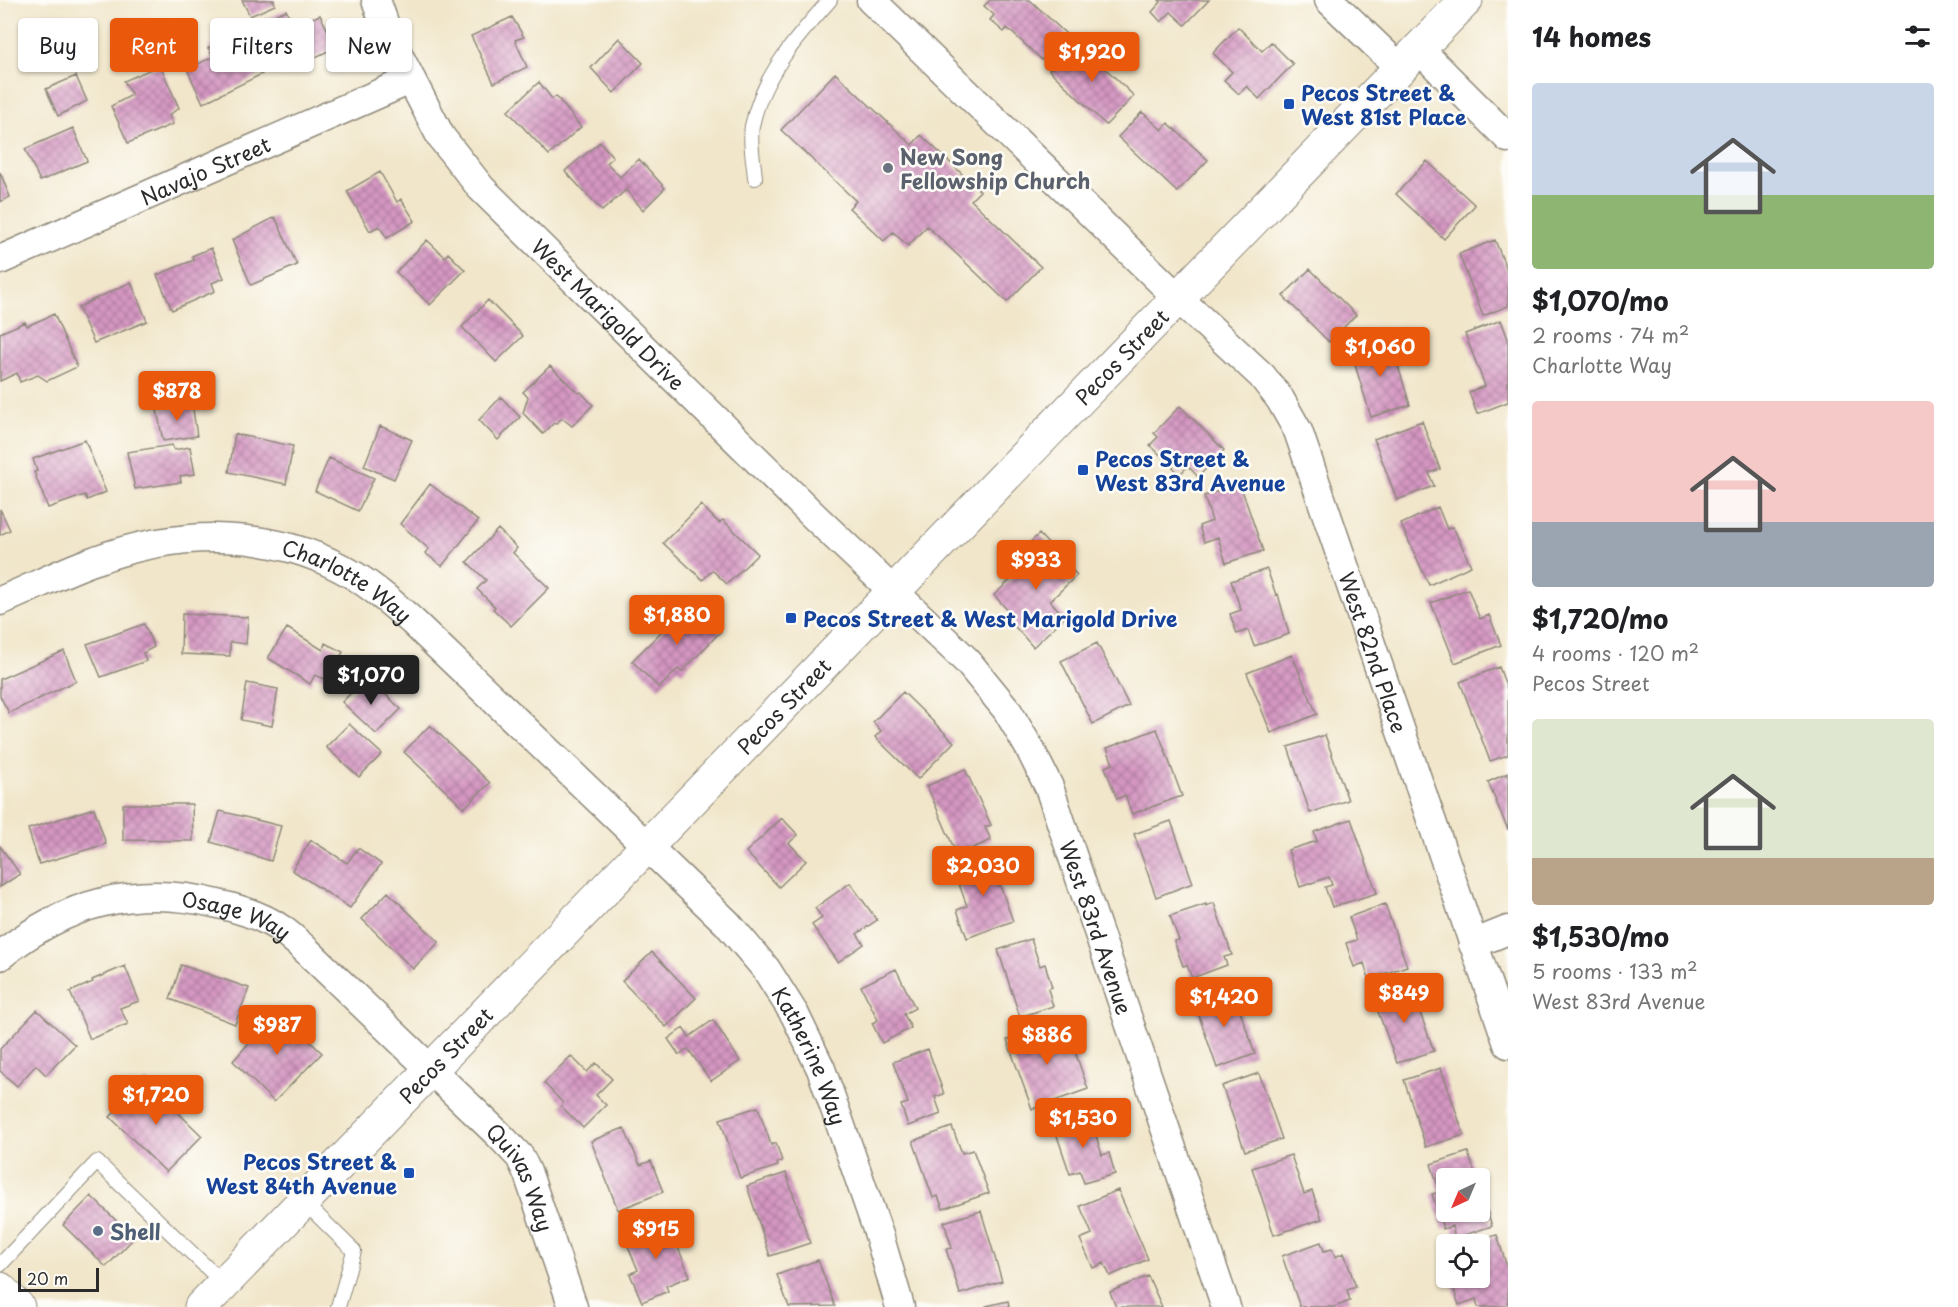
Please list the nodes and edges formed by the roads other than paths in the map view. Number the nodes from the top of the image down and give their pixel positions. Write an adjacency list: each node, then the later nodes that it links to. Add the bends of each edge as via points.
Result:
1 (376, 0): 7 (street, West Marigold Drive)
2 (830, 0): 9 (lane, via 789,46 766,87 752,127)
3 (871, 0): 11 (street, West 82nd Place)
4 (1329, 0): 6 (street)
5 (1466, 0): 6 (main road, Pecos Street)
6 (1409, 58): 8 (street); 11 (main road, Pecos Street)
7 (410, 80): 10 (street, Navajo Street); 12 (street, West Marigold Drive, via 441,137 481,188)
8 (1508, 138)
9 (754, 178)
10 (0, 260)
11 (1178, 298): 12 (main road, Pecos Street); 16 (street, West 82nd Place, via 1262,376 1298,431)
12 (893, 592): 14 (main road, Pecos Street); 29 (street, West 83rd Avenue, via 982,678 1007,710 1049,787)
13 (0, 602): 14 (street, Charlotte Way, via 96,560 147,544 201,537 238,538 308,554 378,591)
14 (646, 847): 19 (main road, Pecos Street); 28 (street, Katherine Way, via 727,923 766,969 795,1015 821,1069)
15 (1508, 930): 16 (street)
16 (1473, 944): 18 (street, West 82nd Place)
17 (0, 956): 19 (street, Osage Way, via 44,924 123,897 169,895 236,909 281,929)
18 (1508, 1044)
19 (431, 1069): 20 (main road, Pecos Street); 27 (street, Quivas Way, via 520,1157)
20 (303, 1201): 22 (main road, Pecos Street); 26 (lane, via 354,1251)
21 (0, 1265): 22 (lane, via 97,1162)
22 (224, 1283): 25 (main road, Pecos Street)
23 (0, 1289): 24 (main road)
24 (18, 1307)
25 (201, 1307)
26 (338, 1307)
27 (573, 1307)
28 (900, 1307)
29 (1227, 1307)

